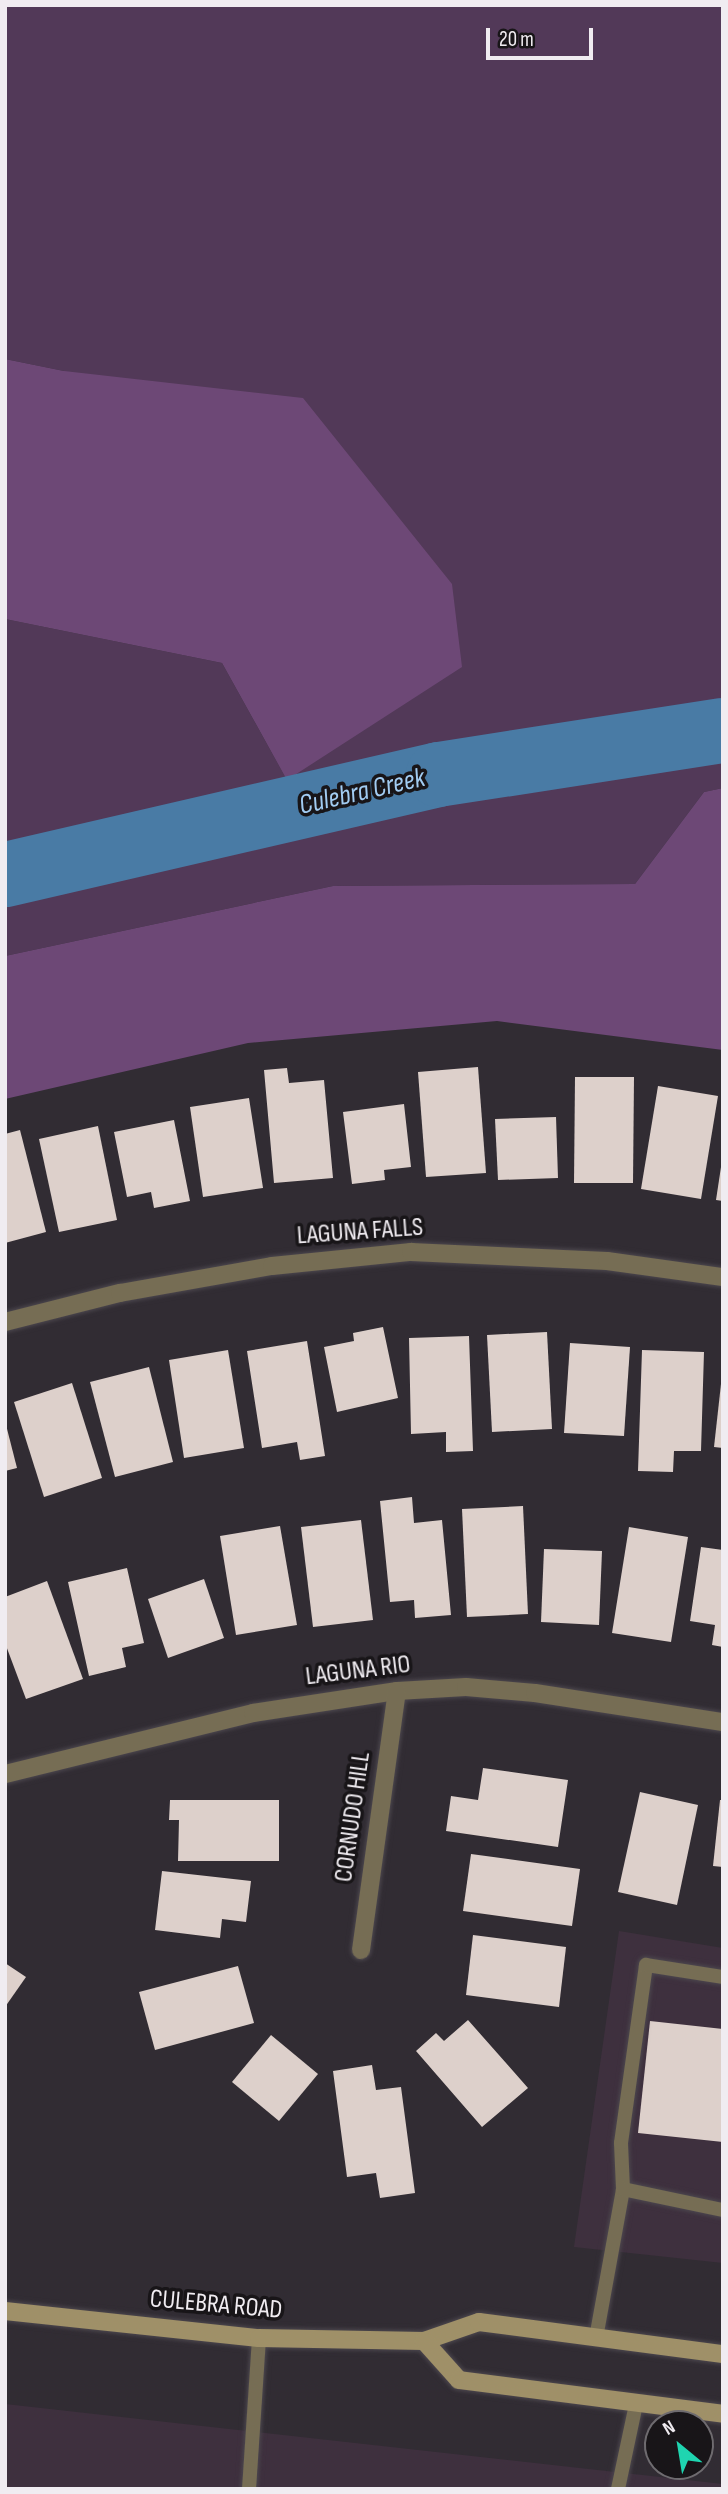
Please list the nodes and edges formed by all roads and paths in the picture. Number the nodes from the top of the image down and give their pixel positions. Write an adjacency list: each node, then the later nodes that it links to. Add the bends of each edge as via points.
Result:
1 (723, 1276): 2 (street, LAGUNA FALLS, via 607,1261 411,1252 272,1266 120,1293)
2 (5, 1322)
3 (397, 1691): 4 (street, LAGUNA RIO, via 466,1688 535,1693); 5 (street, LAGUNA RIO, via 253,1713); 6 (street, CORNUDO HILL)
4 (723, 1722)
5 (5, 1774)
6 (361, 1950)
7 (723, 1977): 8 (lane, via 646,1965 621,2143)
8 (623, 2189): 9 (lane); 12 (lane)
9 (723, 2210)
10 (5, 2311): 11 (main road, CULEBRA ROAD)
11 (259, 2338): 13 (main road, CULEBRA ROAD); 17 (lane)
12 (596, 2338): 13 (main road, CULEBRA ROAD, via 479,2322); 14 (main road, CULEBRA ROAD)
13 (424, 2341): 15 (main road, via 459,2380)
14 (723, 2354)
15 (636, 2404): 16 (main road); 18 (lane)
16 (723, 2414)
17 (249, 2489)
18 (618, 2489)

